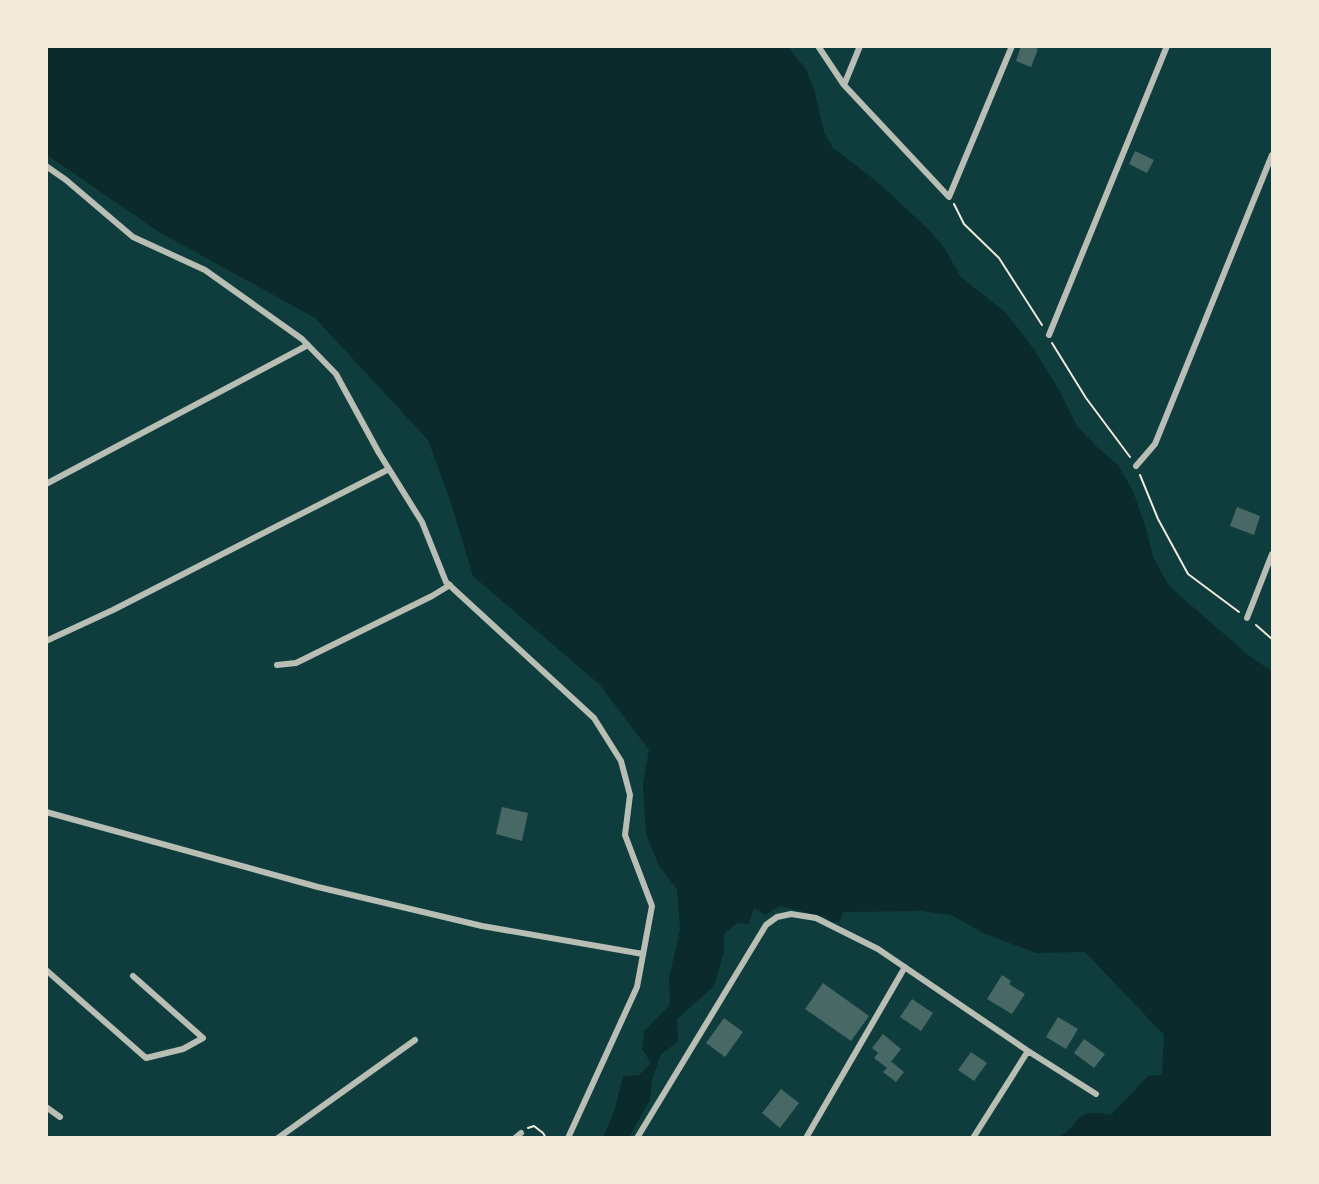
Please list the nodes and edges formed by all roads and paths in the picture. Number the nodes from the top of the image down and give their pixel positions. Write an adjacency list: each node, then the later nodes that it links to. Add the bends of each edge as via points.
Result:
1 (818, 46): 5 (street)
2 (860, 46): 5 (street)
3 (1012, 46): 8 (street)
4 (1167, 46): 9 (street)
5 (844, 85): 8 (street)
6 (1272, 155): 11 (street, via 1155,444)
7 (46, 166): 10 (street, via 133,237 205,270)
8 (950, 196): 9 (path, via 964,224 999,258)
9 (1049, 335): 11 (path, via 1086,399)
10 (308, 345): 12 (street, via 336,374); 13 (street)
11 (1137, 466): 16 (path, via 1158,519 1188,574)
12 (388, 469): 15 (street, via 422,522); 18 (street)
13 (46, 484)
14 (1272, 554): 16 (street)
15 (450, 585): 19 (street, via 296,663); 21 (street, via 594,718 621,761 630,795 625,835 652,906)
16 (1247, 618): 17 (path)
17 (1272, 639)
18 (46, 641)
19 (277, 665)
20 (46, 812): 21 (street, via 318,887 460,921)
21 (643, 954): 34 (street, via 637,987)
22 (905, 967): 26 (street); 35 (street, via 816,918 791,914 777,917 766,925); 36 (street)
23 (46, 970): 24 (street, via 146,1059 183,1049 203,1038)
24 (132, 976)
25 (415, 1040): 31 (street)
26 (1028, 1051): 27 (street); 37 (street)
27 (1096, 1094)
28 (46, 1107): 29 (street)
29 (60, 1117)
30 (521, 1133): 32 (street); 33 (path, via 534,1126)
31 (278, 1137)
32 (515, 1137)
33 (546, 1137)
34 (568, 1137)
35 (637, 1137)
36 (806, 1137)
37 (973, 1137)

